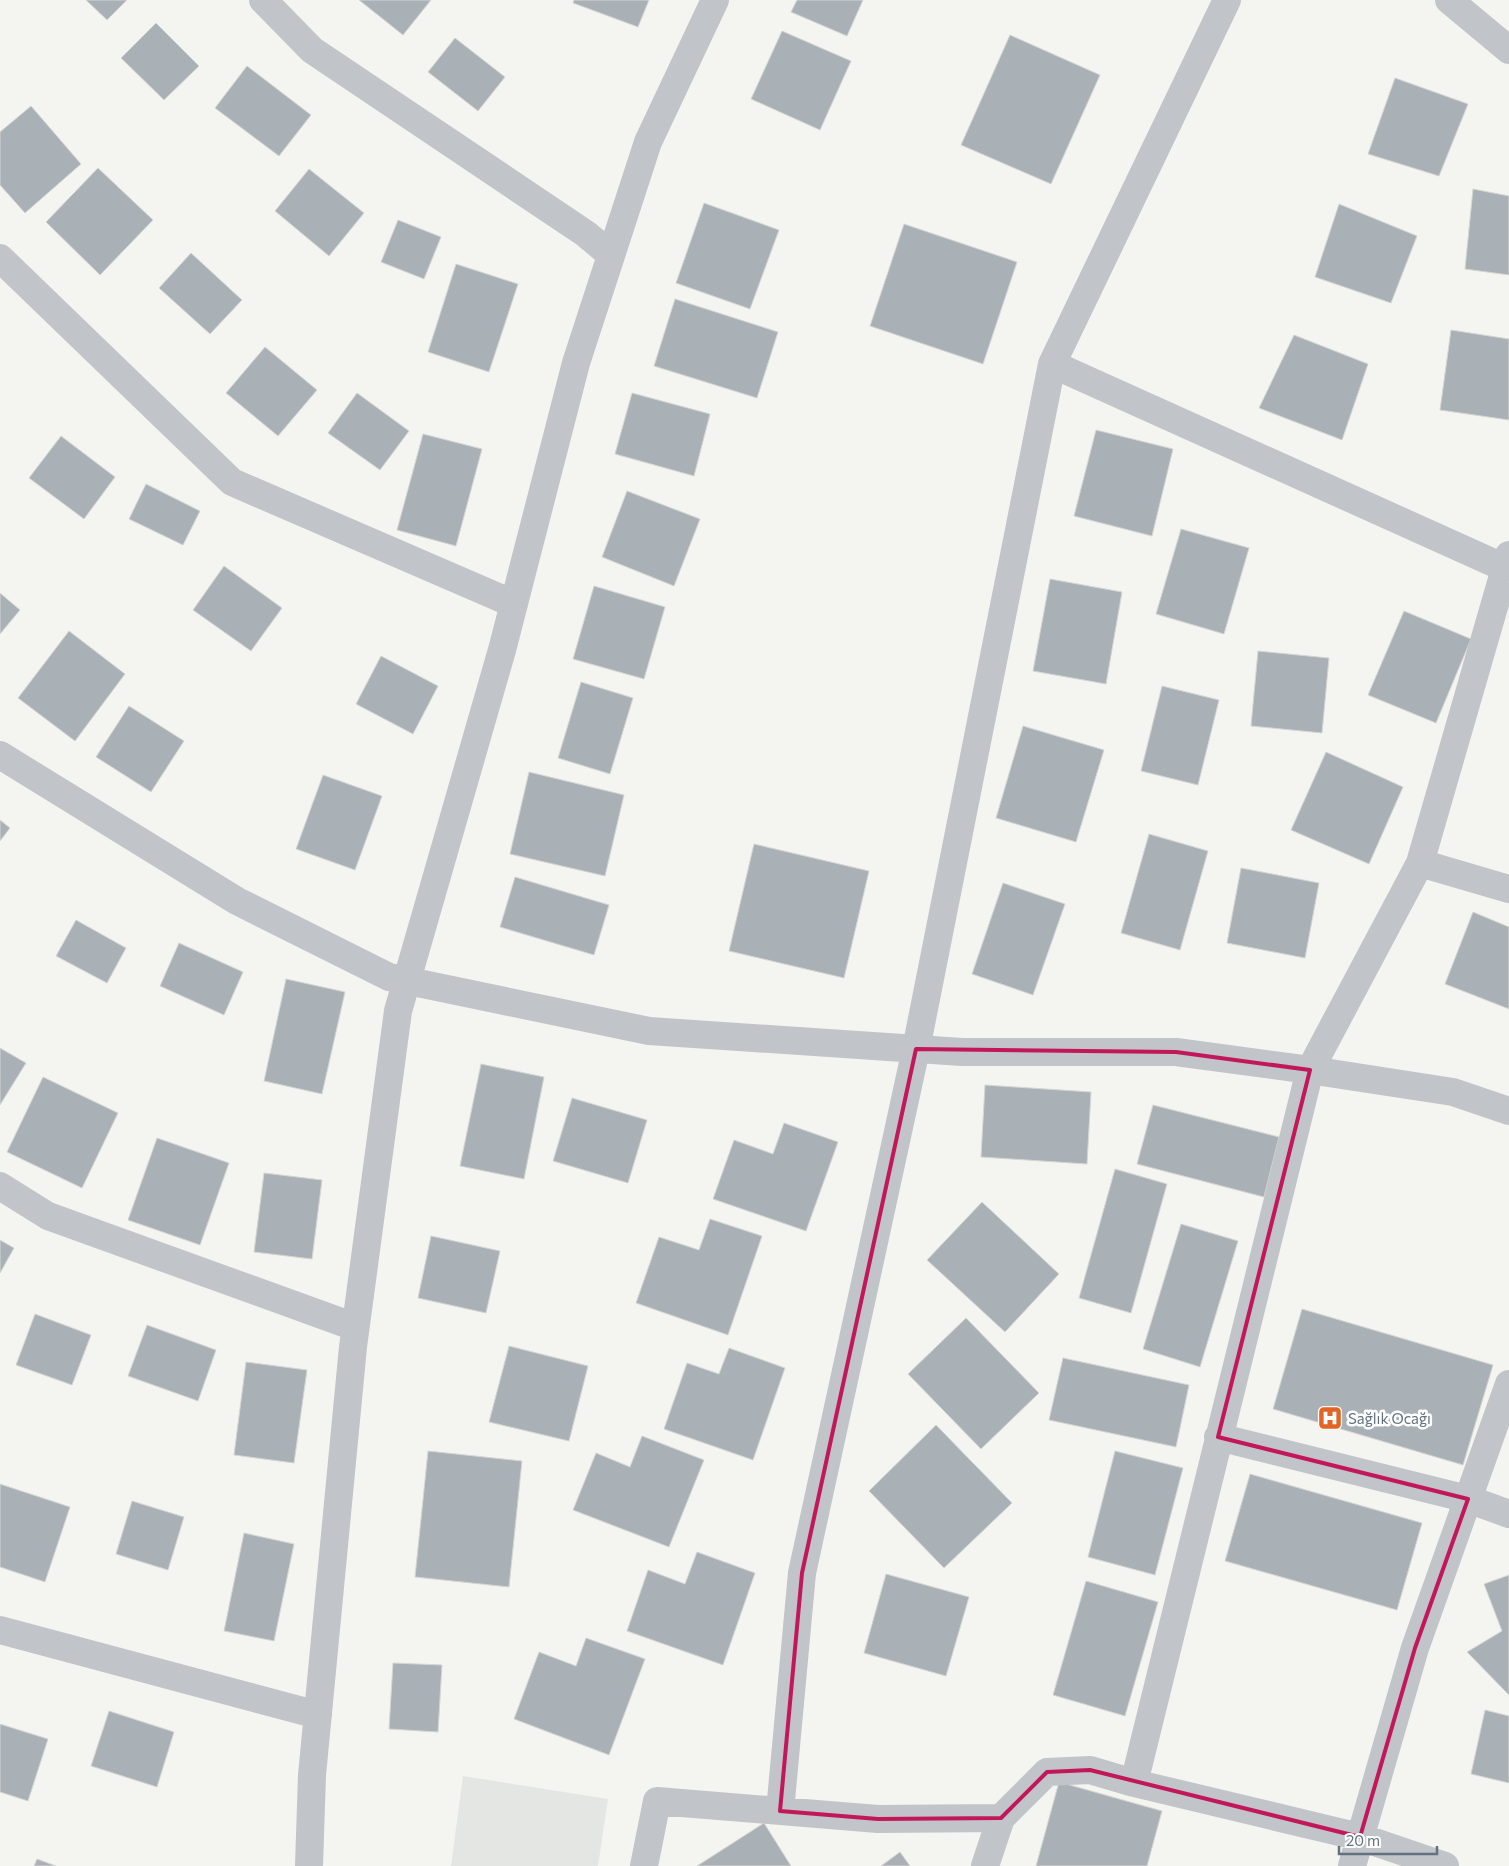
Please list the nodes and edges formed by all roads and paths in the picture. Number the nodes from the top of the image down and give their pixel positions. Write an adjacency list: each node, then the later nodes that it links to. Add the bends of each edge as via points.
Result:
1 (263, 0): 6 (street, via 312,50 586,234)
2 (715, 0): 6 (street, via 648,142)
3 (1227, 0): 8 (street)
4 (1449, 0): 5 (street)
5 (1509, 50)
6 (611, 255): 10 (street, via 576,363)
7 (0, 258): 10 (street, via 232,482)
8 (1052, 364): 9 (street); 15 (street)
9 (1507, 561): 12 (street)
10 (514, 604): 14 (street)
11 (0, 755): 14 (street, via 237,901 389,977)
12 (1420, 863): 13 (street); 16 (street)
13 (1509, 889)
14 (407, 981): 15 (street, via 649,1031); 19 (street, via 398,1011)
15 (916, 1049): 16 (street, via 1176,1052); 27 (street, via 802,1572)
16 (1310, 1070): 17 (street, via 1453,1092); 21 (street)
17 (1509, 1111)
18 (0, 1186): 19 (street, via 48,1216)
19 (356, 1327): 25 (street)
20 (1509, 1384): 22 (street)
21 (1218, 1437): 22 (street); 26 (street)
22 (1468, 1499): 23 (street); 29 (street, via 1415,1648)
23 (1509, 1514)
24 (0, 1630): 25 (street)
25 (318, 1715): 30 (street)
26 (1134, 1783): 28 (street, via 1090,1770 1047,1772); 29 (street)
27 (780, 1811): 28 (street, via 878,1819); 31 (street, via 657,1801)
28 (1002, 1818): 32 (street)
29 (1360, 1838): 33 (street); 34 (street)
30 (309, 1866)
31 (644, 1866)
32 (985, 1866)
33 (1352, 1866)
34 (1445, 1866)

